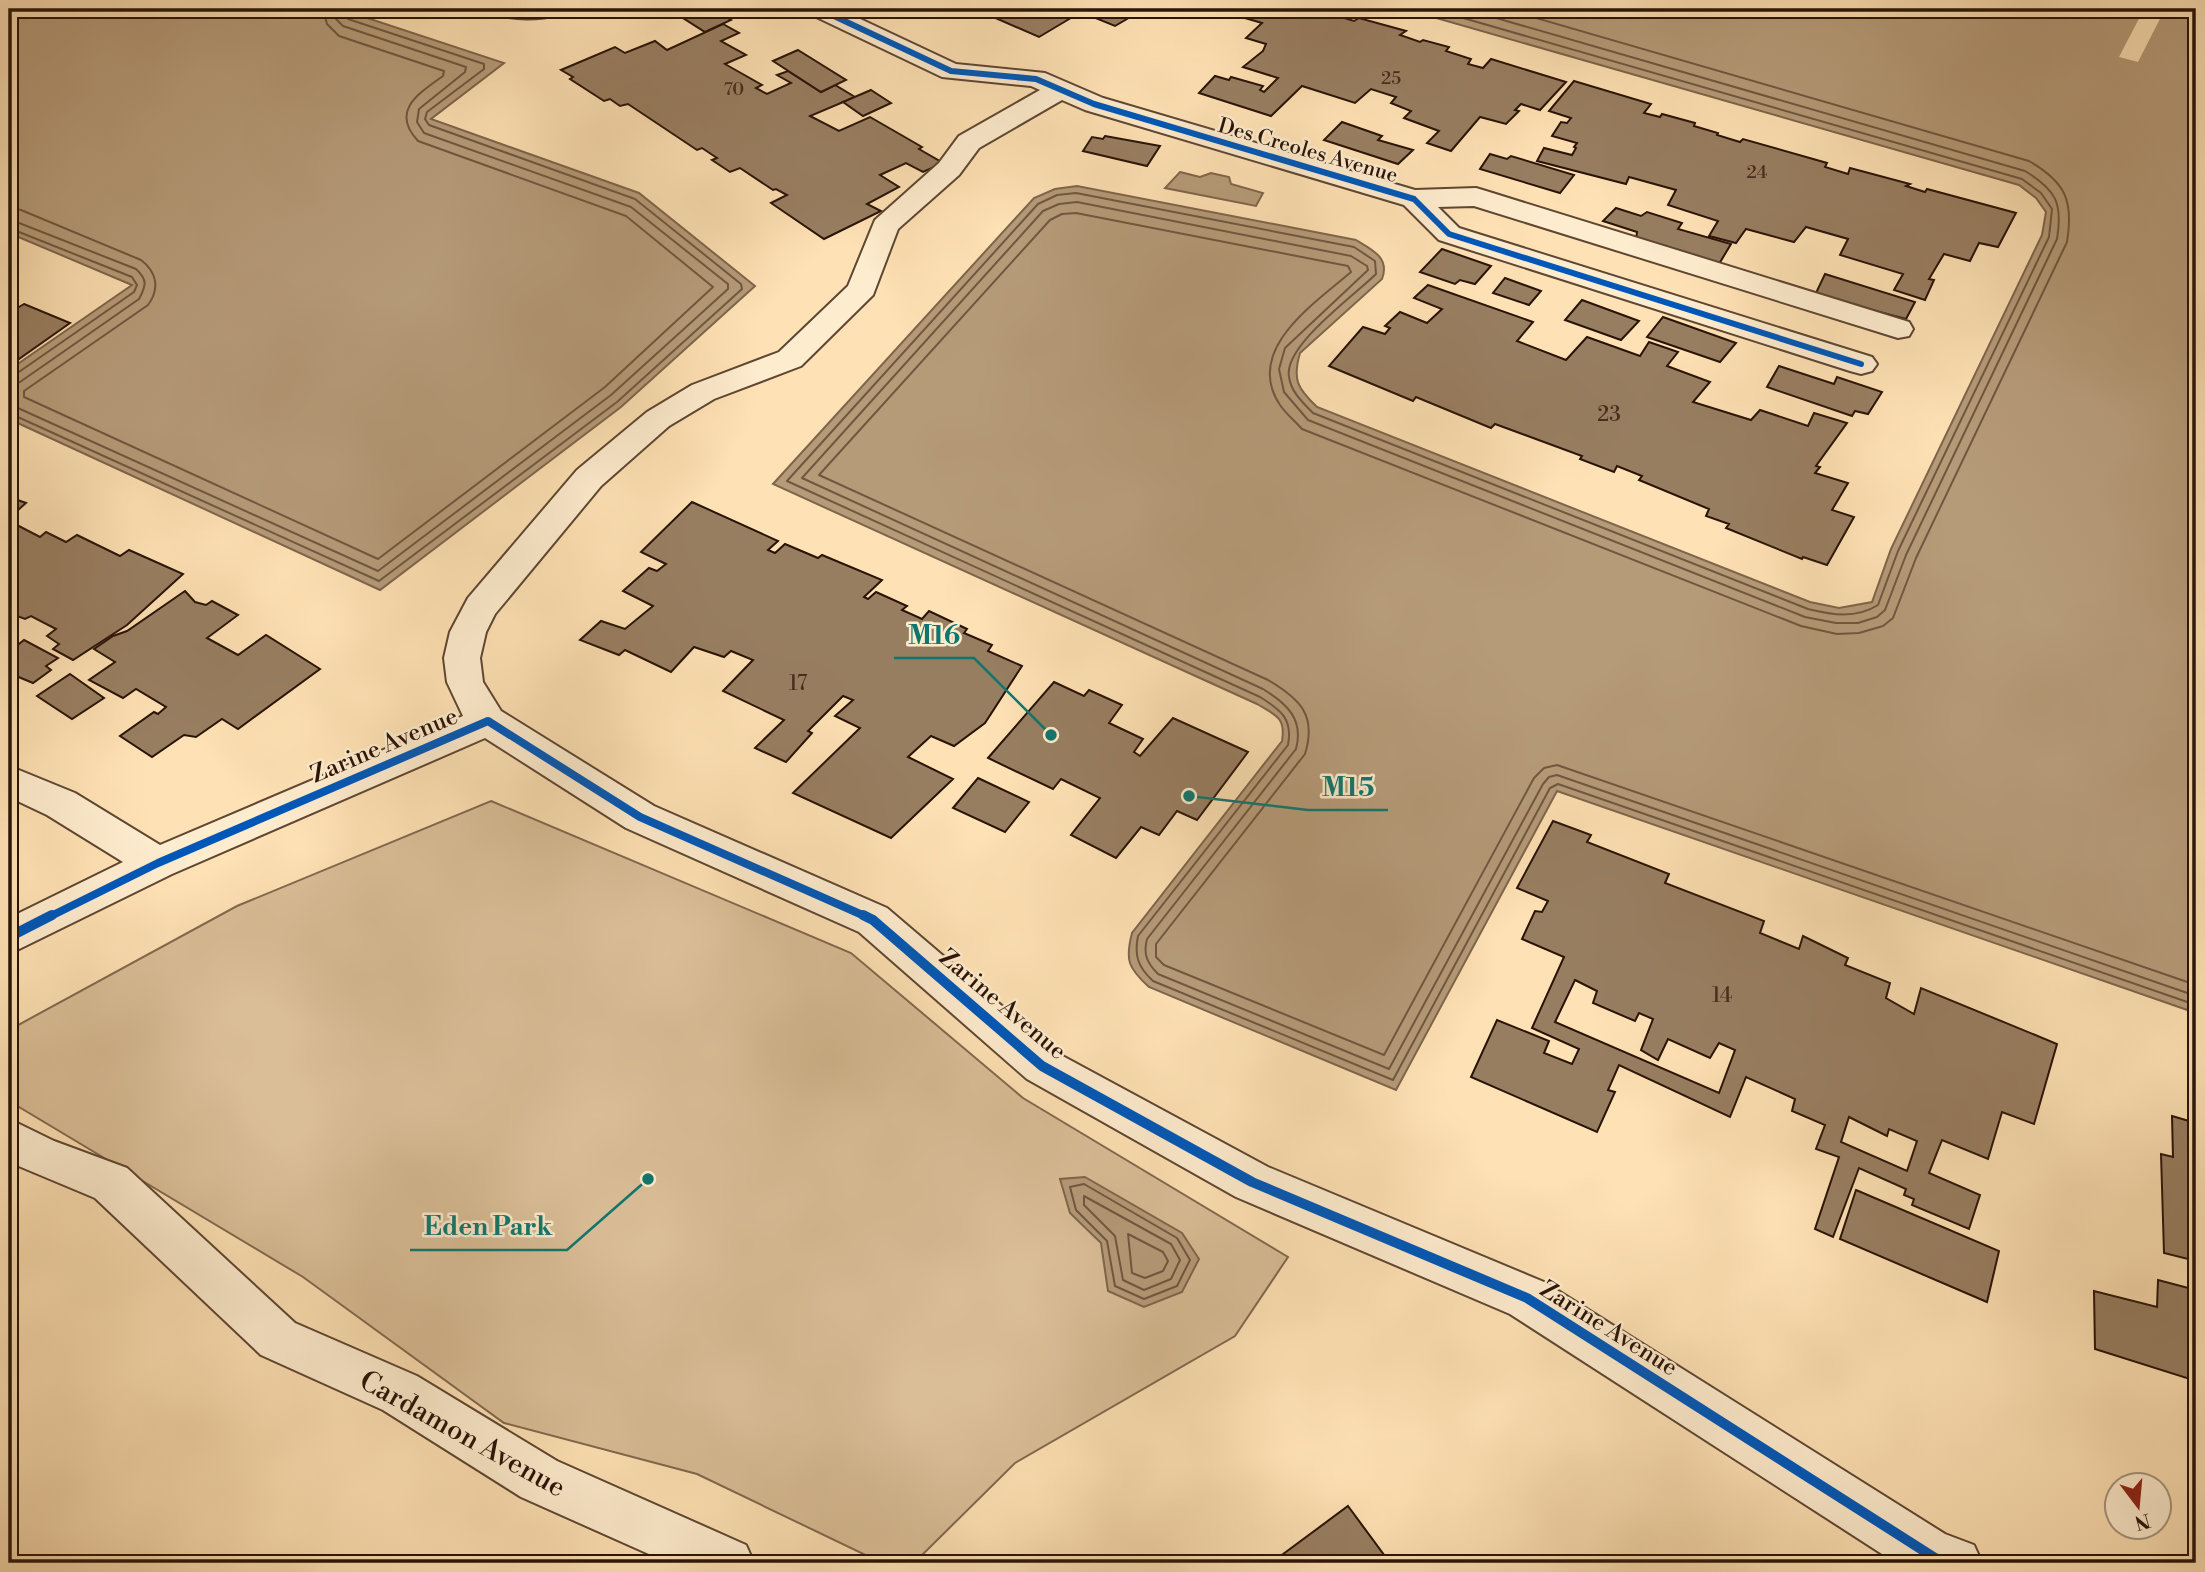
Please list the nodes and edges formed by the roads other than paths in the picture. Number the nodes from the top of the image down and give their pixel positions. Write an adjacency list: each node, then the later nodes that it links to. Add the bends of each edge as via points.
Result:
1 (502, 9): 2 (street)
2 (552, 9)
3 (819, 9): 4 (street, Des Creoles Avenue)
4 (951, 71): 5 (street, Des Creoles Avenue, via 1036,79); 6 (street, Des Creoles Avenue)
5 (1060, 90): 6 (street); 7 (street, Des Creoles Avenue, via 1190,135)
6 (982, 111): 10 (street, via 969,142 949,169 885,226 862,289 790,359 703,393 658,419 589,478 481,607 462,657 465,682)
7 (1414, 200): 8 (street, via 1476,197); 9 (street, Des Creoles Avenue, via 1449,233)
8 (1898, 329)
9 (1861, 364)
10 (488, 721): 12 (street, Zarine Avenue); 16 (street, Zarine Avenue, via 640,817 873,920 1042,1066 1252,1182 1527,1298 1935,1558)
11 (9, 781): 12 (street, via 61,804)
12 (158, 863): 13 (street, Zarine Avenue)
13 (9, 937)
14 (9, 1139): 15 (street, Cardamon Avenue, via 37,1155 111,1183 278,1339 400,1393 539,1479)
15 (728, 1563)
16 (1956, 1563)

